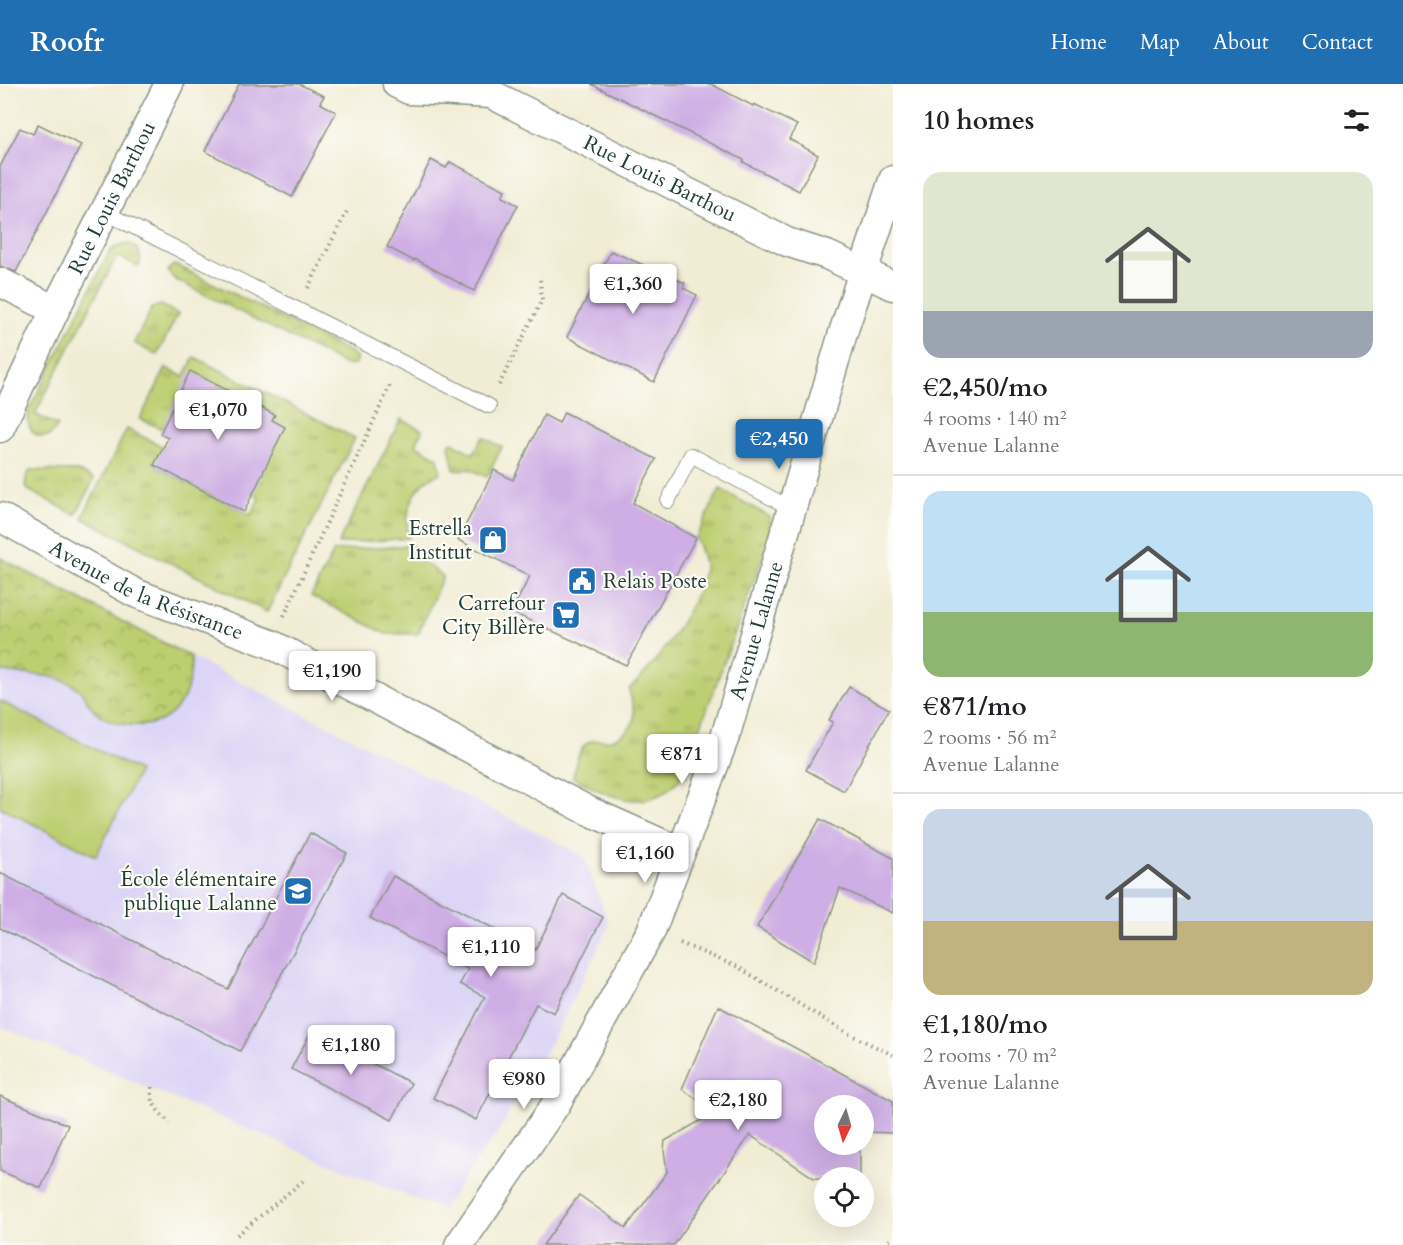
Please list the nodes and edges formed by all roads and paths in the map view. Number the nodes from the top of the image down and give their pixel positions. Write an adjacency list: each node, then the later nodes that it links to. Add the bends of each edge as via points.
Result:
1 (169, 84): 6 (street, Rue Louis Barthou)
2 (397, 84): 3 (street, Rue Louis Barthou, via 409,90)
3 (458, 88): 7 (street, Rue Louis Barthou, via 491,94 787,242)
4 (893, 180): 7 (street, Avenue Lalanne)
5 (347, 211): 12 (path)
6 (104, 212): 11 (street, Rue Louis Barthou); 12 (lane)
7 (864, 271): 10 (street, Rue Louis Barthou); 17 (street, Avenue Lalanne)
8 (540, 279): 14 (path, via 542,300)
9 (0, 282): 11 (street)
10 (893, 286)
11 (55, 310): 15 (street, Rue Louis Barthou)
12 (297, 310): 13 (lane)
13 (401, 362): 14 (lane); 19 (path)
14 (489, 406)
15 (0, 428)
16 (668, 501): 17 (lane, via 691,454)
17 (792, 509): 20 (street, Avenue Lalanne, via 726,734)
18 (0, 517): 19 (street, Avenue de la Résistance, via 135,593)
19 (271, 644): 20 (street, Avenue de la Résistance, via 588,810)
20 (681, 852): 21 (street, Avenue Lalanne)
21 (651, 932): 22 (path, via 738,967 847,1033); 28 (street, Avenue Lalanne, via 556,1104)
22 (893, 1055)
23 (152, 1087): 24 (path, via 151,1098)
24 (171, 1123)
25 (303, 1181): 26 (path)
26 (237, 1235)
27 (893, 1237): 29 (path)
28 (459, 1245)
29 (885, 1245)

